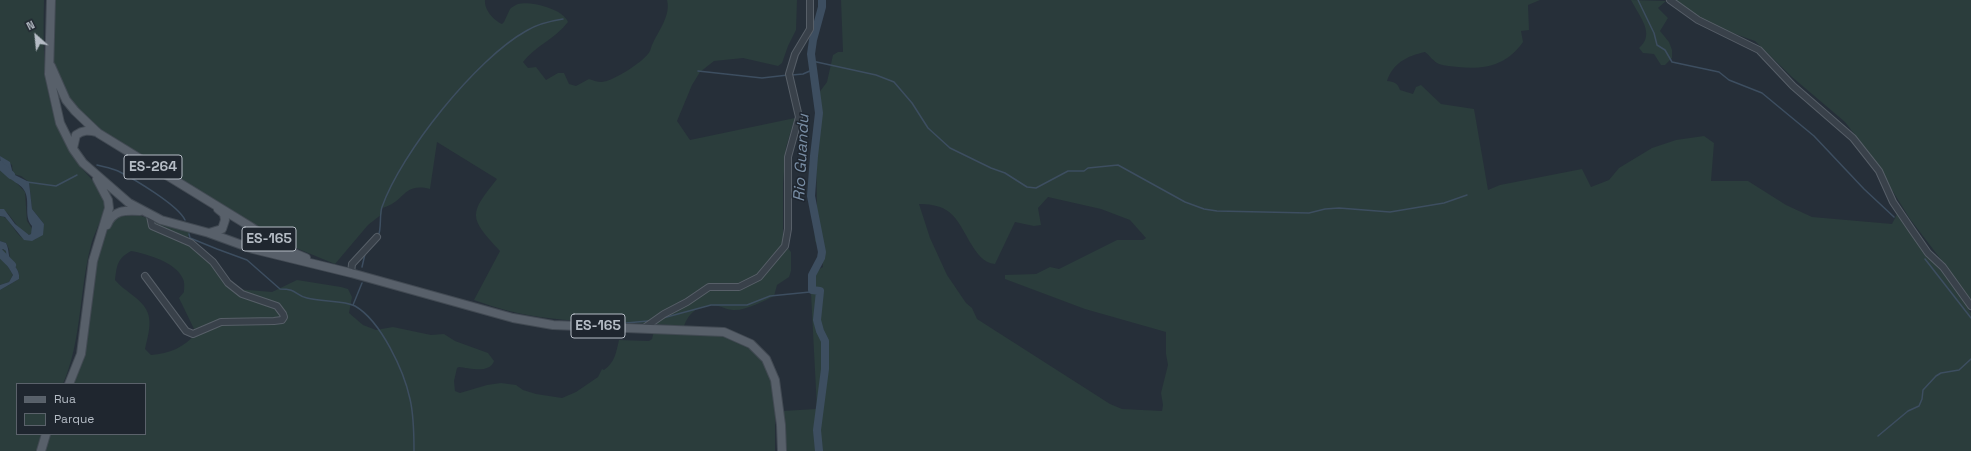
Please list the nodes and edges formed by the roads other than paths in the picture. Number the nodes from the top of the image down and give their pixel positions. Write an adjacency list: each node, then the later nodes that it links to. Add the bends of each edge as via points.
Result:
1 (51, 0): 4 (main road, ES-264)
2 (810, 0): 18 (street, via 810,29 795,54 789,75 798,117 788,157 788,230 785,246 759,277 739,287 709,287)
3 (1670, 0): 17 (street, via 1698,20 1759,50 1793,86 1854,138 1879,171 1893,202 1928,253 1943,267)
4 (48, 60): 5 (main road, ES-264, via 66,100); 6 (main road, ES-264, via 60,123)
5 (98, 133): 6 (main road, via 81,131 73,140); 8 (main road, ES-264)
6 (73, 149): 7 (main road, ES-264)
7 (95, 175): 9 (main road, ES-264); 13 (main road, via 108,200 108,208)
8 (208, 200): 11 (main road, via 224,214 225,220 222,229); 14 (main road, ES-165, via 282,248)
9 (142, 211): 10 (main road, ES-264); 13 (main road, via 124,210 110,219)
10 (150, 216): 11 (main road, ES-264); 16 (street, via 152,226 191,243 213,262 228,283 242,294 277,306 284,318 274,321 221,322 192,334 186,331)
11 (209, 233): 14 (main road, ES-165, via 252,249)
12 (377, 237): 15 (street, via 352,264)
13 (93, 262): 19 (main road, via 81,354)
14 (333, 269): 15 (main road, ES-165)
15 (351, 273): 18 (main road, ES-165, via 526,320 553,325)
16 (145, 276)
17 (1971, 306)
18 (644, 328): 22 (main road, ES-165, via 724,332 751,344 766,359 775,380)
19 (69, 383)
20 (46, 435): 21 (main road)
21 (41, 451)
22 (782, 451)

